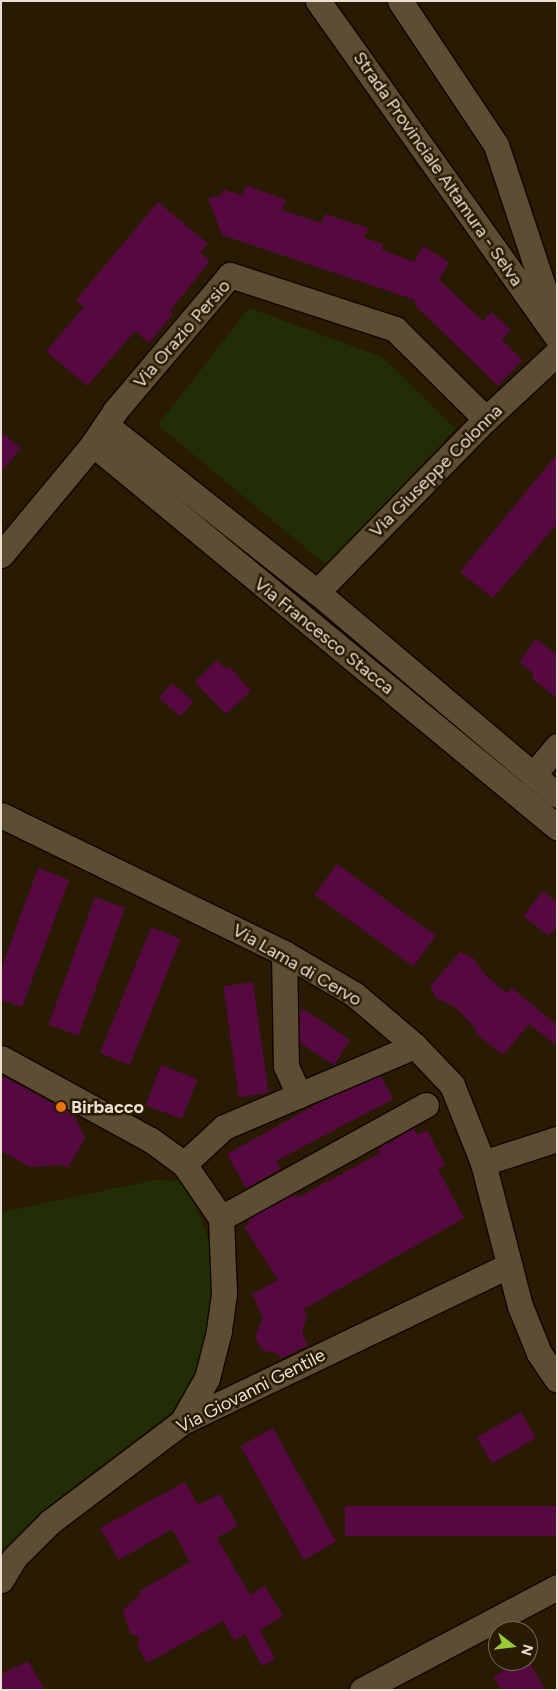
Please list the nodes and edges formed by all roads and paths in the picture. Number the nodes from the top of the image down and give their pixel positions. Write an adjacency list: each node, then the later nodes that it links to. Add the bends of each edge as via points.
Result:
1 (318, 1): 4 (street, Strada Provinciale Altamura - Selva)
2 (400, 1): 3 (street, via 496,145)
3 (557, 326)
4 (557, 337)
5 (557, 353): 6 (street, Via Giuseppe Colonna)
6 (486, 419): 7 (street, Via Orazio Persio, via 395,329 230,275); 9 (street, Via Giuseppe Colonna)
7 (99, 434): 8 (street, Via Orazio Persio); 9 (street, Via Francesco Stacca); 14 (street, Via Francesco Stacca)
8 (1, 555)
9 (317, 592): 11 (street, Via Francesco Stacca)
10 (557, 746): 11 (street)
11 (532, 775): 12 (street, Via Francesco Stacca)
12 (557, 795)
13 (1, 815): 15 (street, Via Lama di Cervo)
14 (557, 827)
15 (284, 953): 16 (street, Via Lama di Cervo, via 354,994); 18 (street, via 286,1066)
16 (415, 1046): 18 (street); 21 (street, Via Lama di Cervo, via 452,1085)
17 (1, 1058): 22 (street, via 151,1140)
18 (298, 1096): 22 (street, via 224,1127)
19 (426, 1105): 23 (street)
20 (557, 1139): 21 (street)
21 (483, 1163): 24 (street, Via Lama di Cervo)
22 (184, 1164): 23 (street)
23 (221, 1218): 26 (street, via 224,1294 219,1331 207,1378)
24 (509, 1265): 25 (street, Via Lama di Cervo, via 520,1306 539,1353); 26 (street, Via Giovanni Gentile)
25 (557, 1380)
26 (182, 1422): 27 (street, Via Giovanni Gentile, via 50,1522 14,1558)
27 (1, 1580)
28 (557, 1587): 29 (street)
29 (362, 1690)

